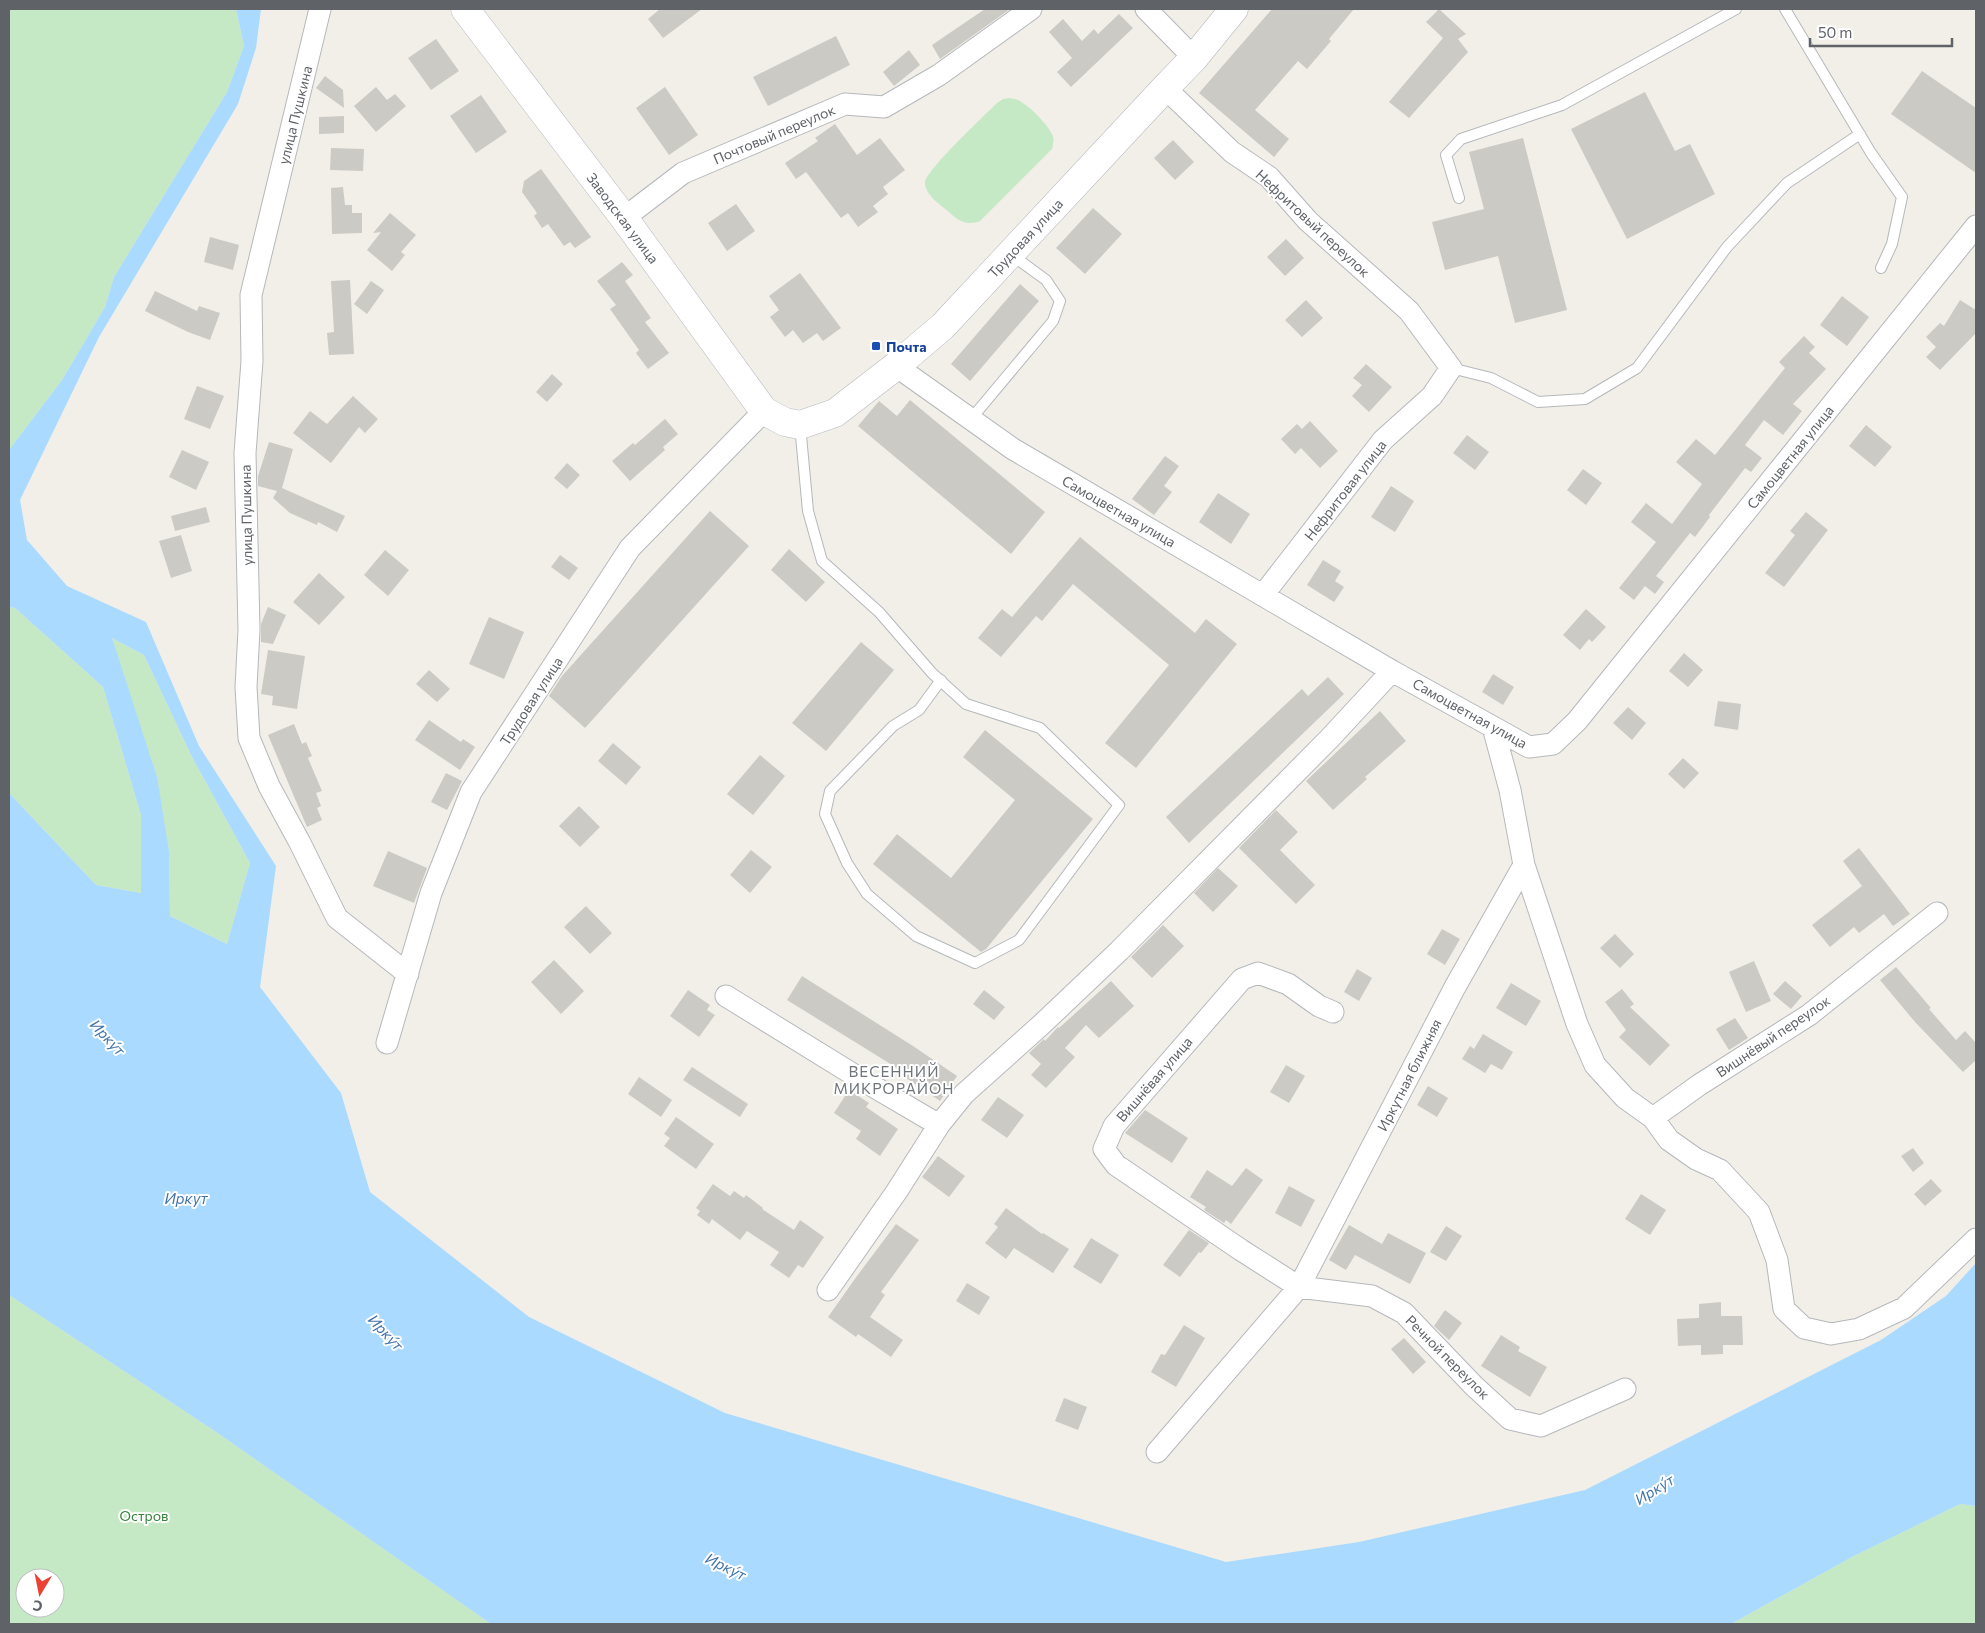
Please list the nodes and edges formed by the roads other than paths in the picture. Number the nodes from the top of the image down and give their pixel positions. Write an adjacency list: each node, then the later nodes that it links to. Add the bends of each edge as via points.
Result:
1 (320, 9): 26 (street, улица Пушкина, via 251,295 252,361 245,453 249,738 269,786 337,918)
2 (465, 9): 12 (street, Заводская улица)
3 (1031, 9): 12 (street, Почтовый переулок, via 939,75 884,107 845,104 692,169)
4 (1146, 9): 8 (street)
5 (1234, 9): 8 (street, Трудовая улица)
6 (1736, 9): 11 (lane, via 1562,105 1461,139 1446,155)
7 (1785, 9): 10 (lane)
8 (1194, 58): 9 (street, Трудовая улица)
9 (1165, 88): 14 (street, Трудовая улица); 17 (street, Нефритовый переулок, via 1232,152 1269,177 1308,221 1409,310)
10 (1860, 134): 15 (lane, via 1902,197 1892,244); 17 (lane, via 1787,183 1727,247 1637,368 1585,399 1538,402 1491,378)
11 (1459, 198)
12 (624, 218): 18 (street, Заводская улица)
13 (1976, 226): 23 (street, Самоцветная улица, via 1577,721 1553,744 1529,747)
14 (1010, 254): 16 (street, Трудовая улица, via 943,326); 19 (lane, via 1046,280 1060,301 1053,321)
15 (1881, 268)
16 (896, 366): 18 (street, Трудовая улица, via 835,413); 19 (street, Самоцветная улица)
17 (1451, 368): 20 (street, Нефритовая улица, via 1432,396 1382,440)
18 (783, 419): 22 (lane, via 822,562 879,612); 26 (street, Трудовая улица, via 630,548 471,792 431,892)
19 (971, 419): 20 (street, Самоцветная улица, via 1013,449)
20 (1263, 595): 21 (street, Самоцветная улица)
21 (1392, 671): 23 (street, Самоцветная улица); 31 (street, via 1133,936 964,1094)
22 (941, 680): 22 (lane, via 919,710 894,726 830,791 825,814 847,863 867,894 916,936 975,963 1019,940 1119,805 1040,728 966,704)
23 (1493, 726): 24 (street, via 1510,790)
24 (1524, 865): 30 (street, via 1577,1024 1595,1066 1625,1098); 33 (street, Иркутная ближняя, via 1455,987)
25 (1937, 913): 30 (street, Вишнёвый переулок, via 1809,1015)
26 (408, 974): 29 (street, Трудовая улица)
27 (726, 996): 31 (street)
28 (1333, 1012): 33 (street, Вишнёвая улица, via 1288,984 1258,973 1242,979 1114,1126 1104,1149 1116,1166)
29 (387, 1043)
30 (1653, 1118): 32 (street, via 1669,1140 1696,1160 1720,1170 1759,1212 1777,1260 1784,1309 1804,1328 1831,1334 1859,1329 1904,1308)
31 (939, 1125): 34 (street)
32 (1976, 1238)
33 (1299, 1287): 35 (street, Речной переулок, via 1372,1296 1404,1313 1510,1419 1541,1426); 36 (street)
34 (828, 1290)
35 (1625, 1389)
36 (1157, 1452)

